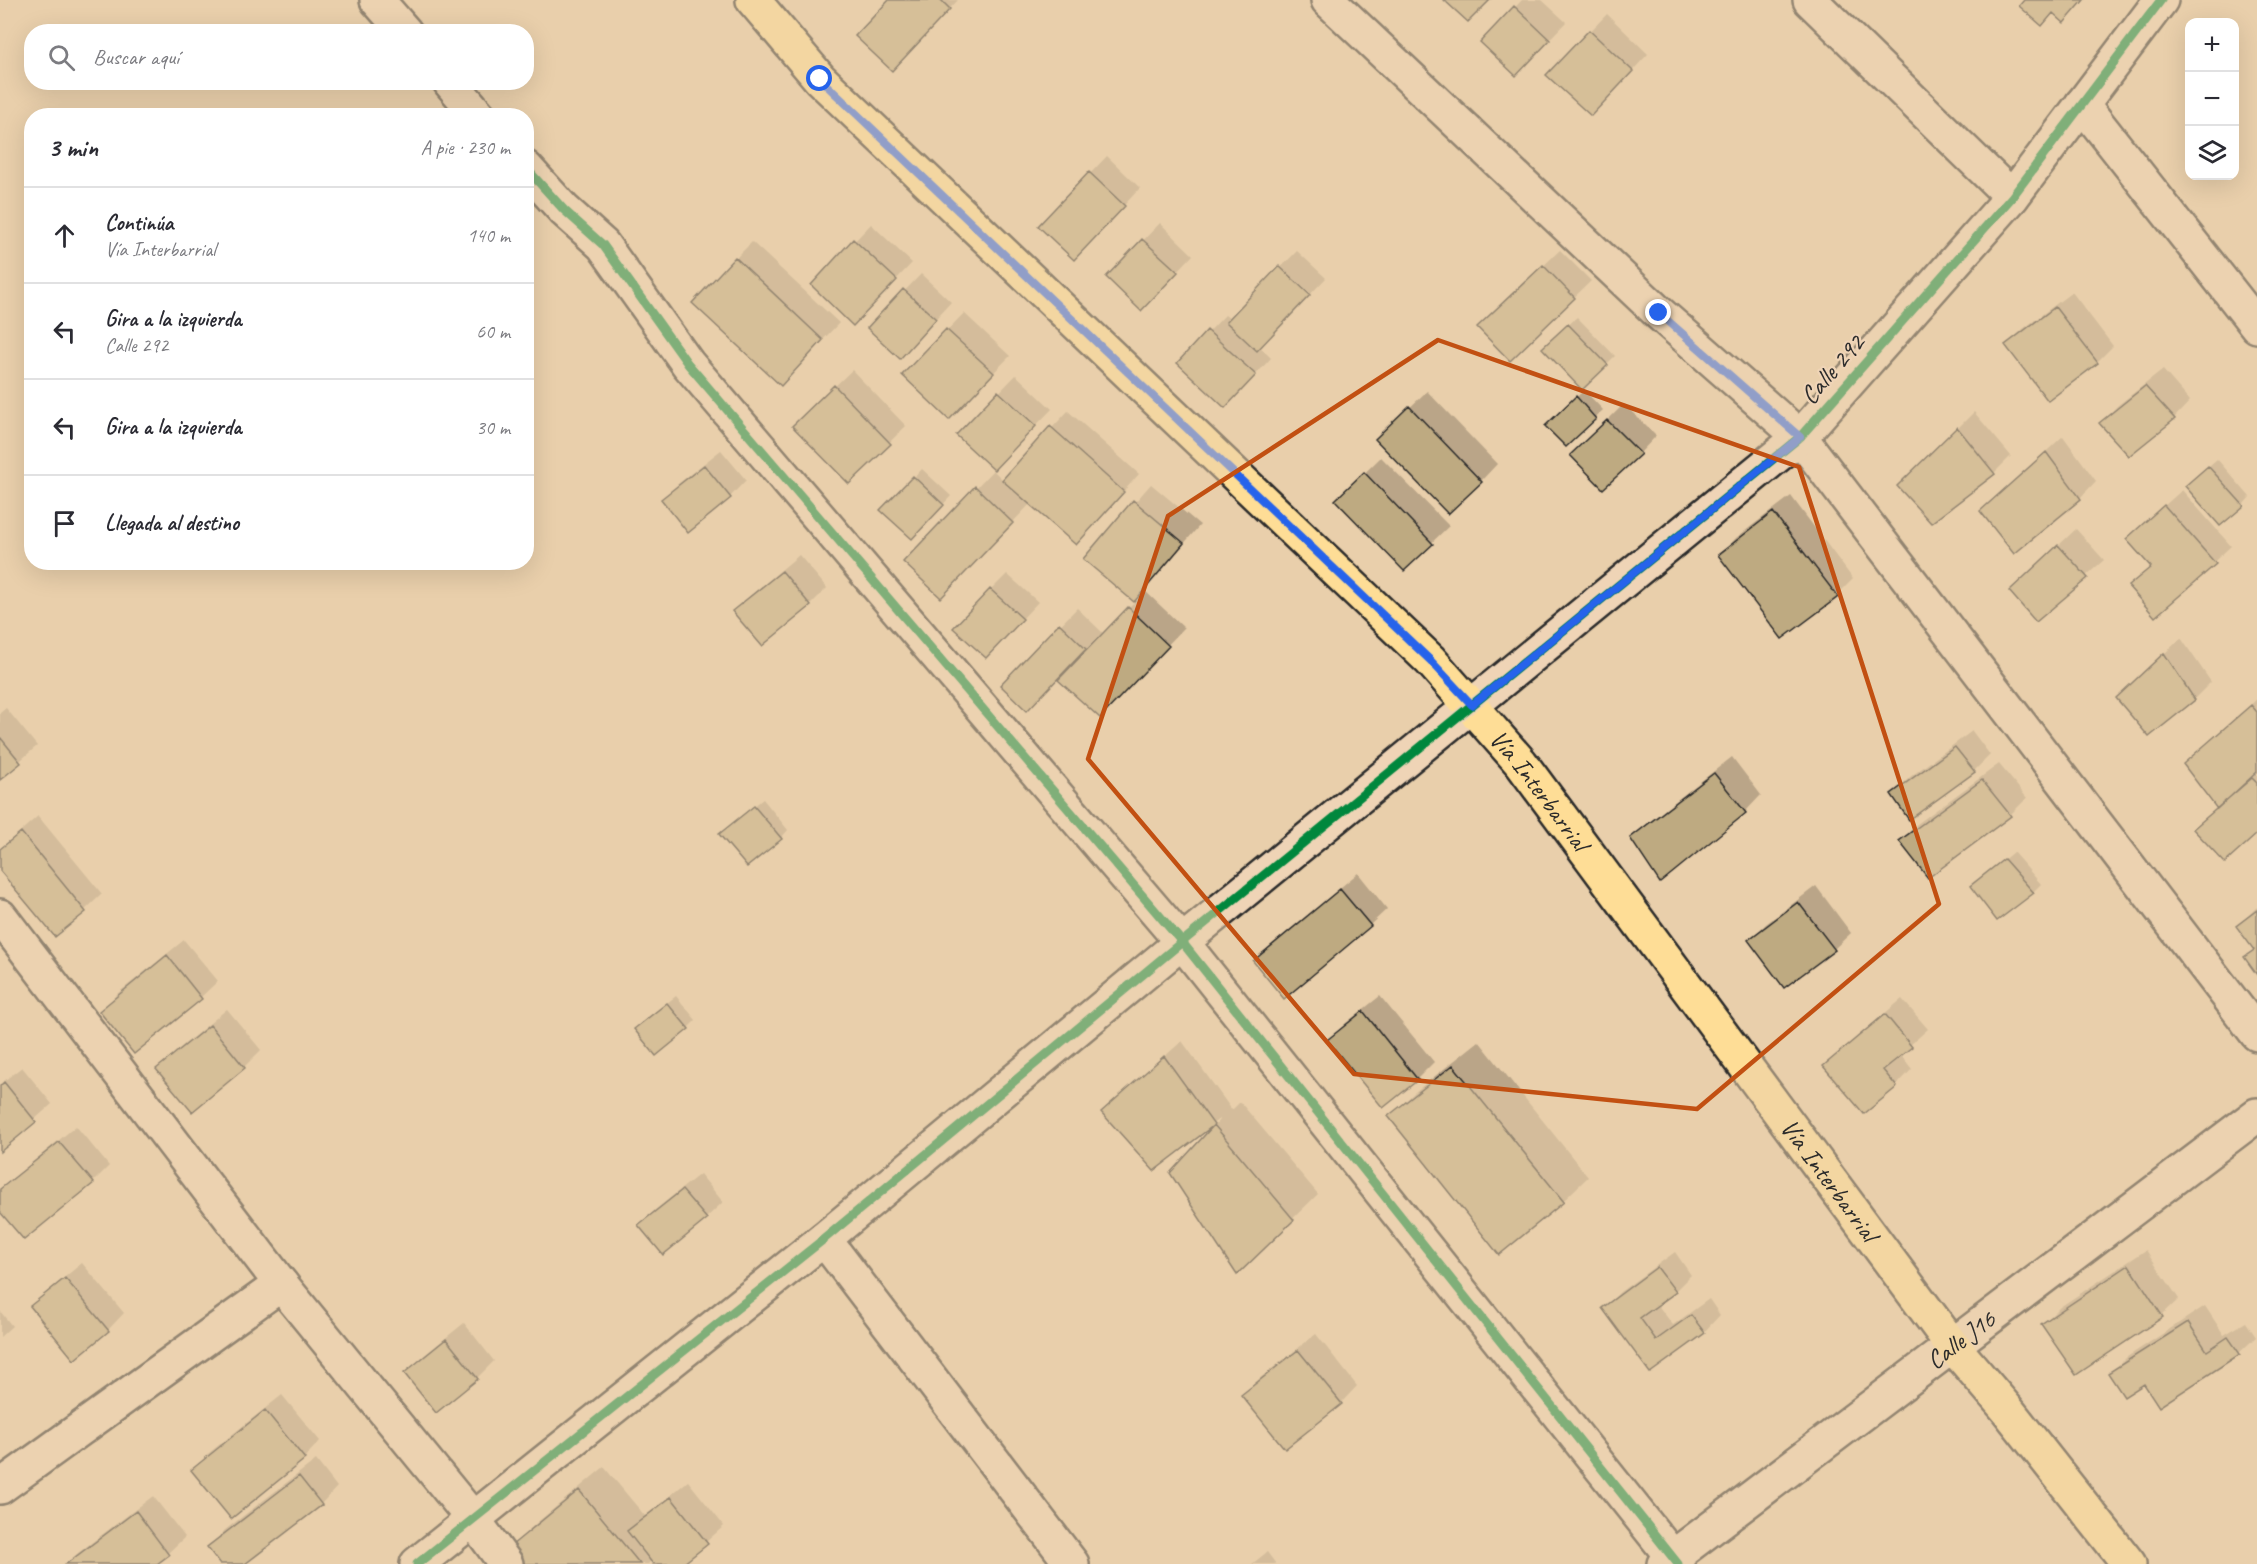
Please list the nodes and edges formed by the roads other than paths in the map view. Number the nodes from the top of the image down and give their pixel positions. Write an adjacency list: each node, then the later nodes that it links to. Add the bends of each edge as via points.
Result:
1 (376, 0): 6 (street)
2 (753, 0): 14 (main road, Vía Interbarrial, via 820,79 1430,660)
3 (1328, 0): 13 (street, via 1659,313)
4 (1810, 0): 11 (street)
5 (2161, 0): 8 (street, Calle 292)
6 (398, 24)
7 (457, 90): 9 (street)
8 (2082, 104): 11 (street, Calle 292); 12 (street)
9 (472, 108)
10 (534, 177): 16 (street, via 603,245 687,363)
11 (2012, 197): 13 (street, Calle 292)
12 (2257, 326)
13 (1800, 437): 14 (street, Calle 292); 17 (street)
14 (1472, 705): 16 (street, Calle 292); 21 (main road, Vía Interbarrial, via 1521,763)
15 (0, 916): 20 (street)
16 (1182, 942): 19 (street, Calle 292); 24 (street)
17 (2257, 1034)
18 (2257, 1115): 21 (street, Calle J16)
19 (824, 1239): 23 (street, Calle 292); 27 (street)
20 (281, 1284): 22 (street); 23 (street)
21 (1953, 1345): 24 (street, Calle J16); 28 (main road, Vía Interbarrial)
22 (0, 1487)
23 (473, 1520): 25 (street, Calle 292); 26 (street)
24 (1671, 1562)
25 (417, 1564)
26 (506, 1564)
27 (1072, 1564)
28 (2128, 1564)

